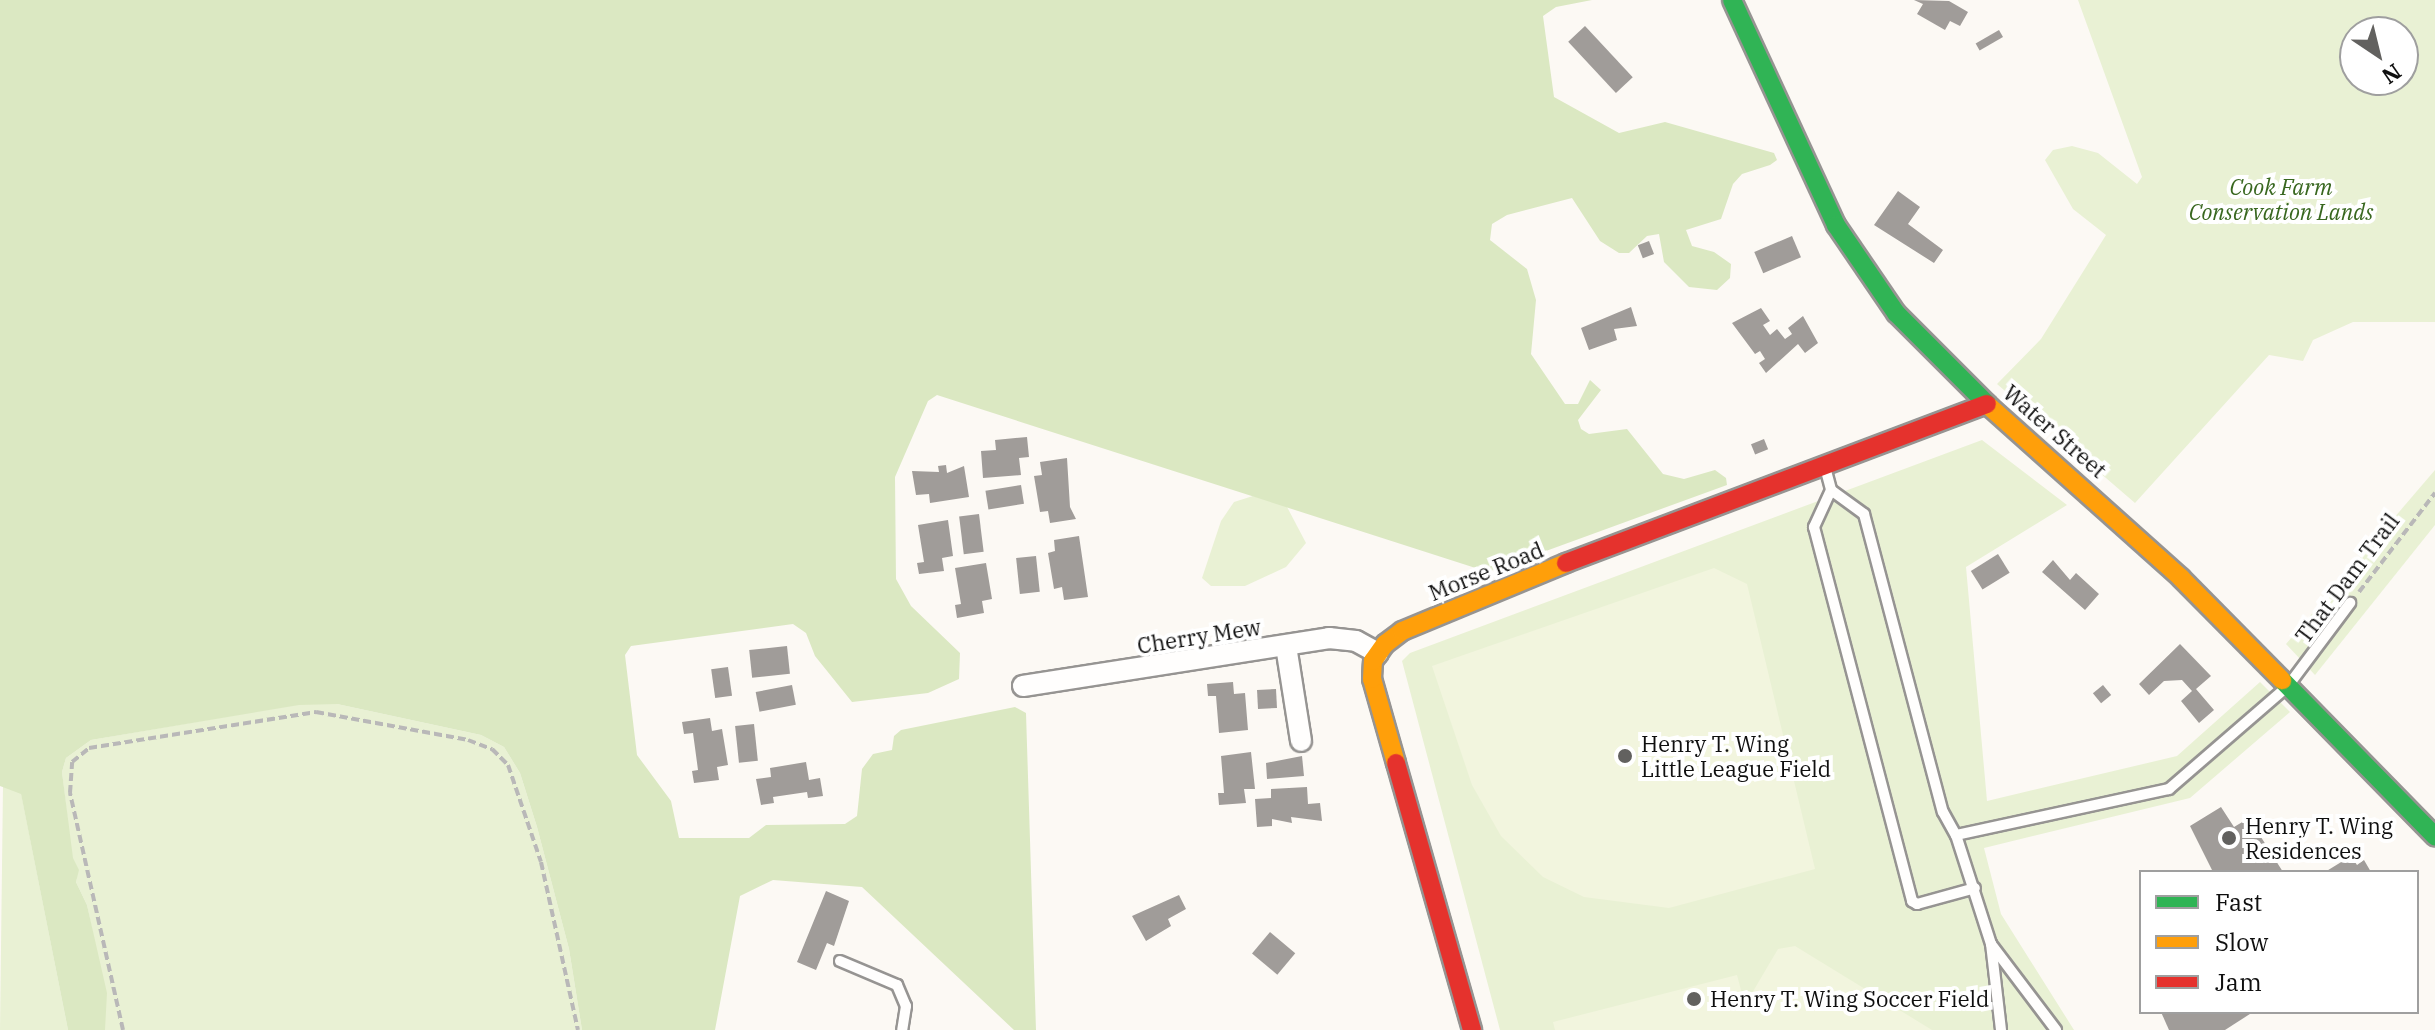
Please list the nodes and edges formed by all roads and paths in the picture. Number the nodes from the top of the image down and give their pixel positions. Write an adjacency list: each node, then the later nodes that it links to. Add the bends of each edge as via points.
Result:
1 (1732, 0): 2 (main road, Water Street, via 1820,194 1855,258 1921,341)
2 (1987, 404): 3 (main road, Morse Road); 10 (main road, Water Street, via 2134,533)
3 (1824, 465): 4 (lane); 8 (main road, Morse Road, via 1402,631)
4 (1831, 490): 12 (lane, via 1864,514 1943,812); 14 (lane, via 1814,527 1912,901)
5 (2435, 493): 6 (path, That Dam Trail)
6 (2350, 603): 10 (lane, That Dam Trail)
7 (1286, 646): 8 (street, Cherry Mew, via 1338,639); 9 (street, Cherry Mew); 11 (street)
8 (1378, 653): 17 (main road, via 1372,679)
9 (1023, 686)
10 (2288, 686): 12 (lane, That Dam Trail, via 2169,789); 13 (main road, Water Street)
11 (1301, 741)
12 (1956, 835): 14 (lane)
13 (2435, 836)
14 (1975, 888): 15 (lane)
15 (1991, 944): 22 (lane); 23 (lane)
16 (840, 961): 20 (lane, via 897,985 906,1006)
17 (1472, 1028): 21 (street)
18 (123, 1030): 19 (path, via 70,793 72,762 89,748 316,712 468,740 492,749 508,765 541,862)
19 (578, 1030)
20 (902, 1030)
21 (1449, 1030)
22 (2001, 1030)
23 (2056, 1030)

